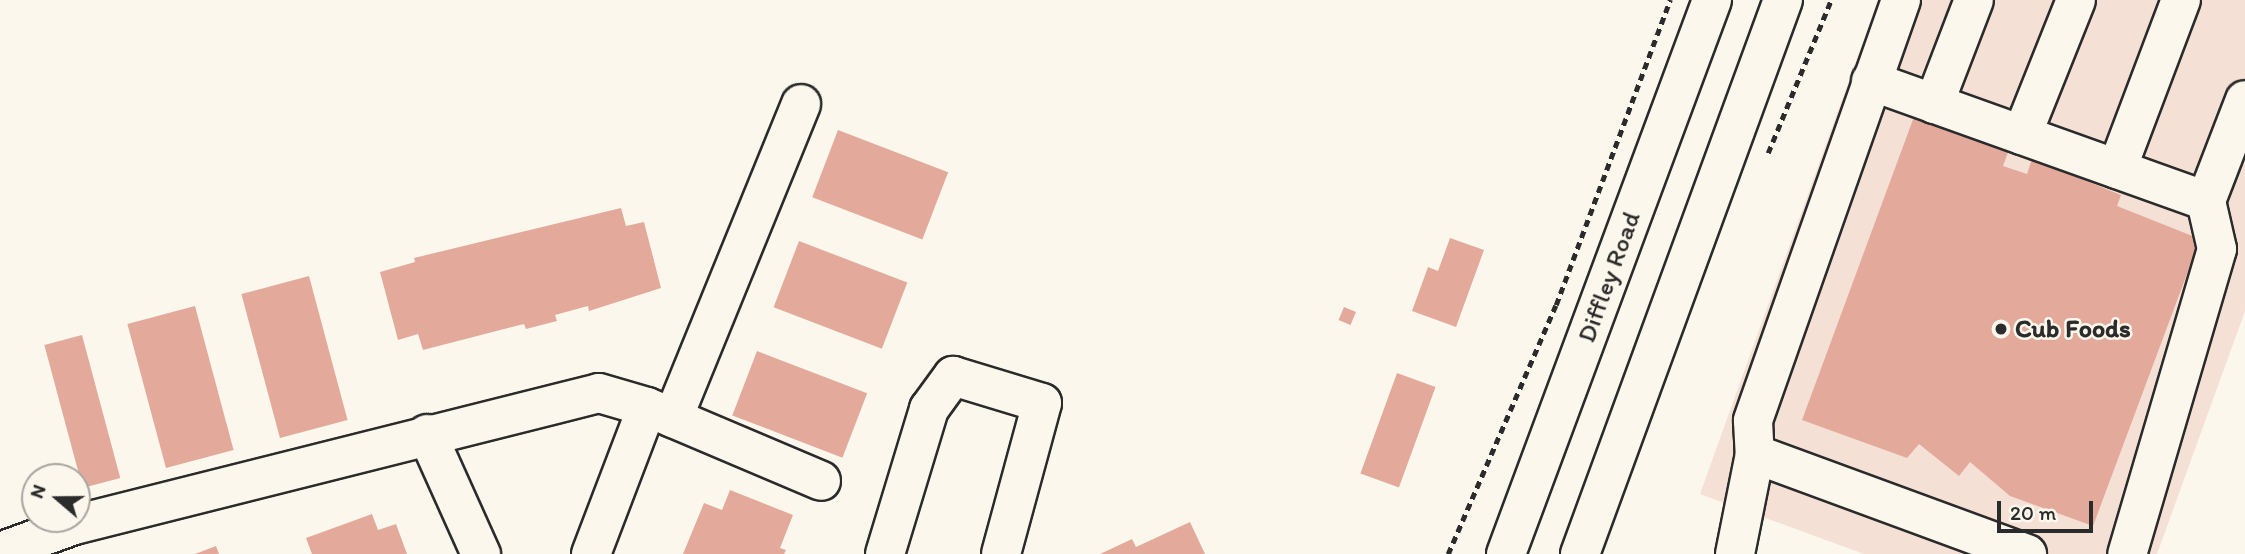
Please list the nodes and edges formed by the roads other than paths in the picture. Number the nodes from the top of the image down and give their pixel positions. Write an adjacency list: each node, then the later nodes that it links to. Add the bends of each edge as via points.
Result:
1 (1712, 0): 24 (main road, Diffley Road)
2 (1783, 0): 25 (main road)
3 (1901, 0): 7 (main road)
4 (1974, 0): 10 (main road)
5 (2076, 0): 11 (main road)
6 (2181, 0): 12 (main road)
7 (1871, 81): 10 (main road); 16 (main road, via 1753,421)
8 (2245, 100): 13 (main road)
9 (801, 104): 14 (main road)
10 (1934, 104): 11 (main road)
11 (2022, 135): 12 (main road)
12 (2117, 169): 13 (main road)
13 (2206, 201): 28 (main road, via 2217,250)
14 (660, 412): 15 (main road, via 599,393); 17 (main road); 21 (main road)
15 (427, 434): 18 (main road); 20 (main road)
16 (1755, 454): 26 (main road); 27 (main road)
17 (821, 481)
18 (50, 544): 19 (main road)
19 (0, 552)
20 (481, 554)
21 (591, 554)
22 (885, 554): 23 (main road, via 929,409 953,376 1042,403)
23 (1001, 554)
24 (1506, 554)
25 (1580, 554)
26 (1735, 554)
27 (2027, 554)
28 (2127, 554)

